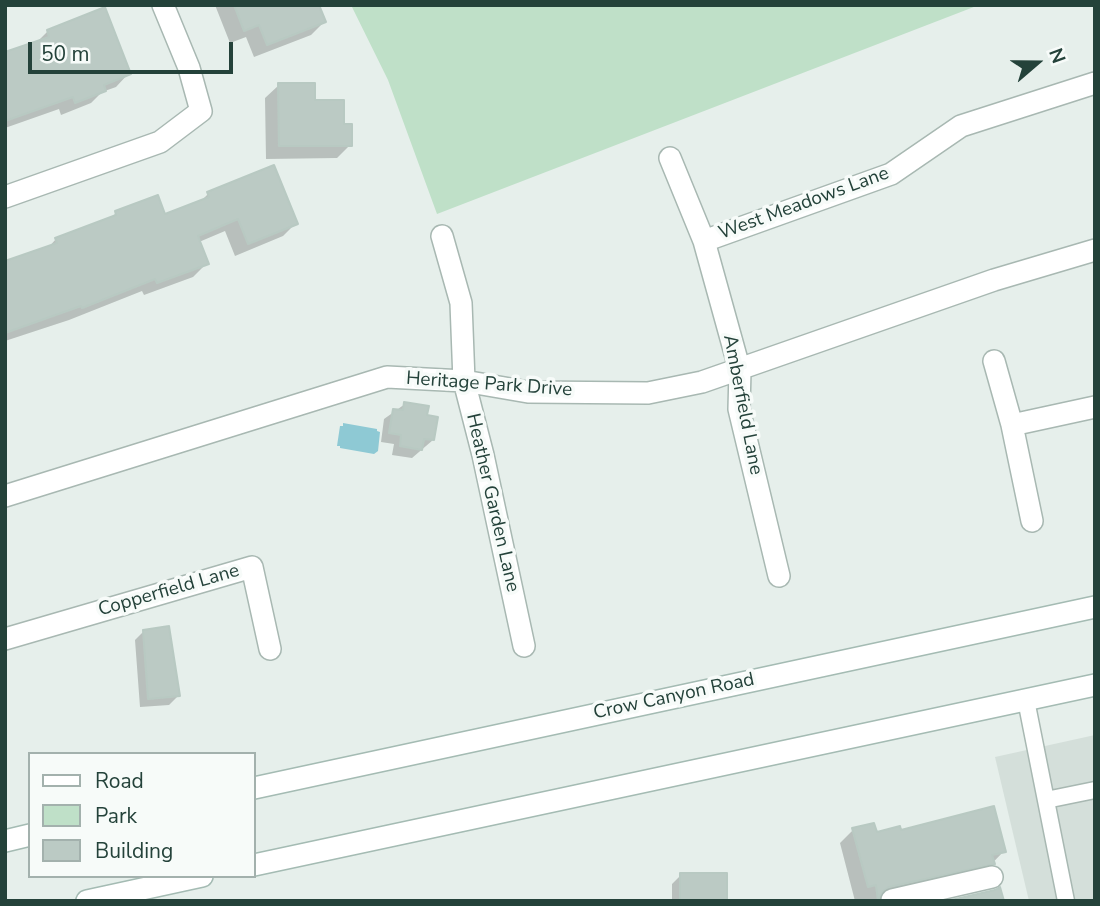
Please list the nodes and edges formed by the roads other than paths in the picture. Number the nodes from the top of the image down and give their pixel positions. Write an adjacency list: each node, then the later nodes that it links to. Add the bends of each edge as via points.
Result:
1 (163, 5): 4 (street, via 201,111 160,142)
2 (1095, 83): 6 (street, West Meadows Lane, via 961,126 891,174)
3 (670, 158): 6 (street, Amberfield Lane)
4 (5, 197)
5 (442, 236): 10 (street, Heather Garden Lane, via 460,303)
6 (704, 242): 9 (street, Amberfield Lane)
7 (1095, 250): 9 (street, Heritage Park Drive, via 994,279)
8 (994, 361): 12 (street)
9 (740, 371): 10 (street, Heritage Park Drive, via 648,393 528,392); 15 (street, Amberfield Lane, via 739,409)
10 (464, 381): 13 (street, Heritage Park Drive, via 387,377); 18 (street, Heather Garden Lane)
11 (1095, 407): 12 (street)
12 (1012, 425): 14 (street)
13 (5, 496)
14 (1032, 521)
15 (779, 576)
16 (1095, 607): 22 (street, Crow Canyon Road)
17 (5, 639): 19 (street, Copperfield Lane, via 252,567)
18 (524, 646)
19 (270, 649)
20 (1095, 685): 21 (street)
21 (1026, 700): 24 (lane); 27 (street)
22 (256, 788)
23 (1095, 790): 24 (lane)
24 (1046, 800): 33 (lane)
25 (28, 835): 26 (street)
26 (5, 841)
27 (256, 865)
28 (992, 877): 30 (street)
29 (193, 878): 32 (street)
30 (936, 895): 31 (street)
31 (892, 900)
32 (87, 901)
33 (1066, 901)

